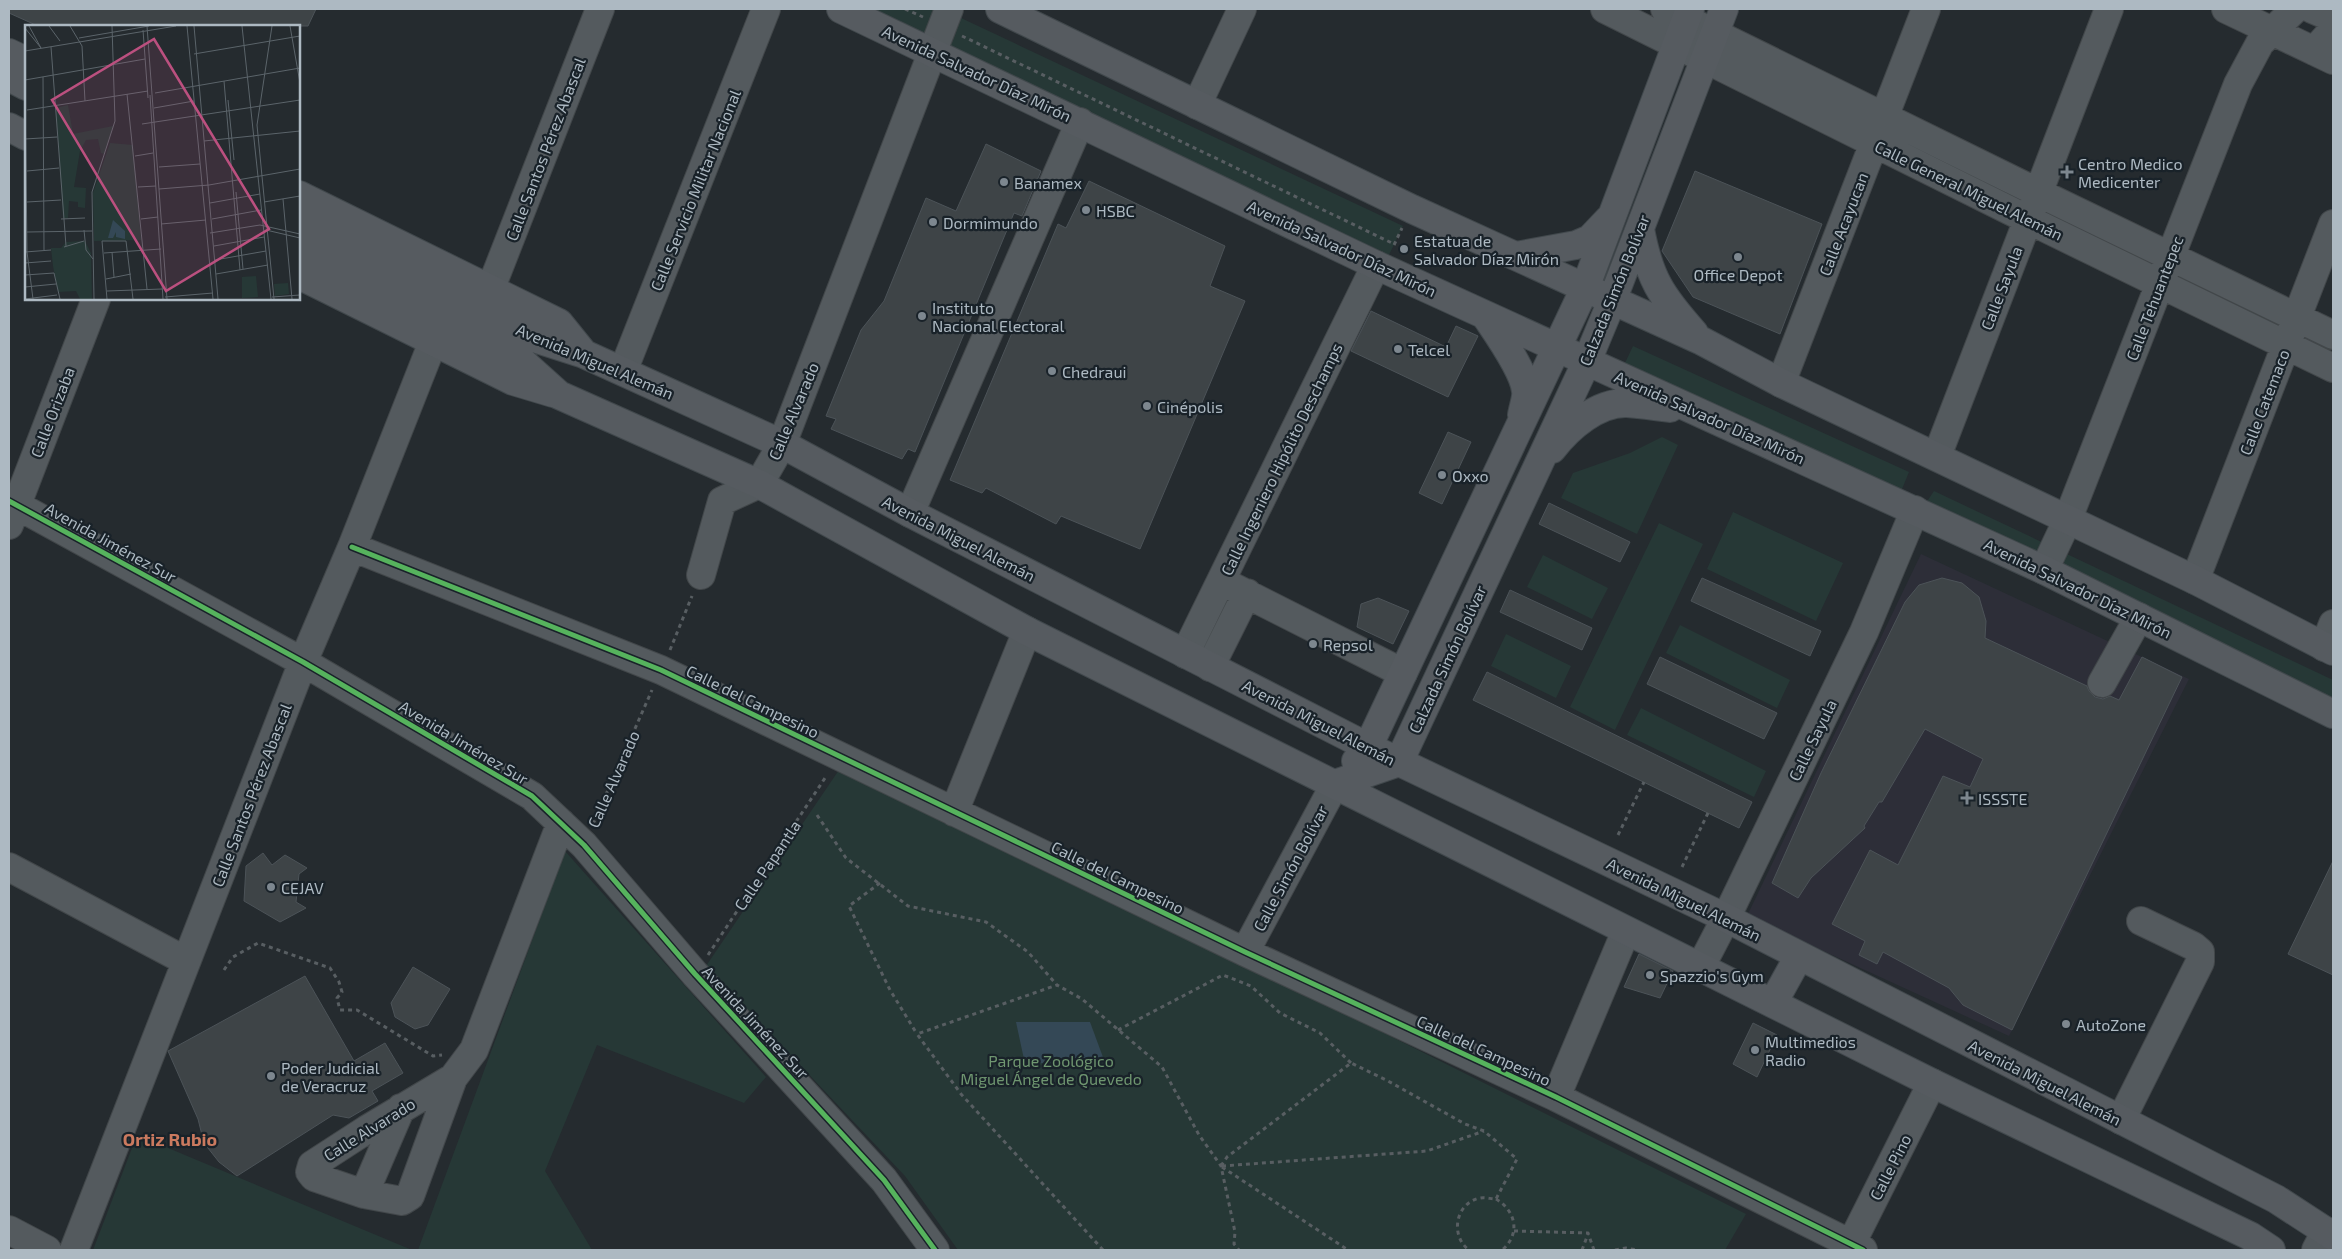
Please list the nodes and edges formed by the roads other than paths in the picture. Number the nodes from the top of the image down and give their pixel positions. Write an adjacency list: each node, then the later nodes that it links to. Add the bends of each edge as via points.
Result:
1 (600, 9): 46 (street, Calle Santos Pérez Abascal)
2 (766, 9): 59 (street, Calle Servicio Militar Nacional)
3 (841, 9): 19 (main road, Avenida Salvador Díaz Mirón)
4 (1000, 9): 25 (main road)
5 (1242, 9): 25 (street)
6 (1605, 9): 14 (street, Calle General Miguel Alemán)
7 (1926, 9): 27 (street, Calle Acayucan)
8 (2109, 9): 32 (street, Calle Sayula)
9 (2226, 9): 15 (street)
10 (2295, 9): 15 (street, Calle Tehuantepec)
11 (2312, 9): 13 (street)
12 (946, 18): 19 (street, Calle Alvarado)
13 (2333, 18)
14 (1679, 20): 17 (street, Calle General Miguel Alemán); 34 (main road, Calzada Simón Bolívar)
15 (2271, 30): 20 (street); 40 (street, Calle Tehuantepec, via 2252,54 2238,84)
16 (2333, 30): 20 (street)
17 (1714, 33): 27 (street, Calle General Miguel Alemán); 31 (street, Calle General Miguel Alemán); 38 (main road, Calzada Simón Bolívar)
18 (9, 52): 21 (main road)
19 (934, 53): 28 (main road, Avenida Salvador Díaz Mirón); 64 (street, Calle Alvarado)
20 (2324, 55)
21 (25, 60)
22 (9, 77): 23 (main road)
23 (25, 85)
24 (9, 98): 26 (main road)
25 (1197, 105): 41 (main road)
26 (25, 106)
27 (1884, 117): 31 (street, Calle Acayucan); 32 (street, Calle General Miguel Alemán)
28 (1080, 122): 42 (main road, Avenida Salvador Díaz Mirón); 70 (street)
29 (9, 127): 30 (main road)
30 (25, 135)
31 (1874, 143): 35 (street, Calle General Miguel Alemán); 60 (street, Calle Acayucan)
32 (2038, 193): 35 (street, Calle Sayula); 40 (street, Calle General Miguel Alemán)
33 (300, 196): 46 (main road)
34 (1612, 216): 41 (main road, via 1590,239 1576,245); 45 (main road, Calzada Simón Bolívar)
35 (2027, 219): 44 (street, Calle General Miguel Alemán); 65 (street, Calle Sayula)
36 (300, 222): 56 (main road, Avenida Miguel Alemán, via 534,338)
37 (2333, 224): 50 (street, Calle Catemaco)
38 (1640, 229): 48 (main road, Calzada Simón Bolívar); 52 (main road, via 1646,259 1660,293)
39 (300, 246): 61 (main road, Avenida Miguel Alemán, via 520,358)
40 (2169, 255): 44 (street, Calle Tehuantepec); 50 (street, Calle General Miguel Alemán)
41 (1516, 256): 45 (main road)
42 (1383, 258): 49 (main road, Avenida Salvador Díaz Mirón); 76 (street, Calle Ingeniero Hipólito Deschamps)
43 (300, 276): 53 (main road)
44 (2160, 283): 54 (street, Calle General Miguel Alemán); 71 (street, Calle Tehuantepec)
45 (1585, 288): 48 (main road); 55 (main road, Calzada Simón Bolívar)
46 (490, 290): 56 (main road, via 559,323)
47 (96, 300): 68 (street, Calle Orizaba)
48 (1612, 301): 52 (main road); 57 (main road, Calzada Simón Bolívar)
49 (1485, 315): 55 (main road, Avenida Salvador Díaz Mirón); 63 (main road, via 1503,341 1526,391)
50 (2297, 317): 51 (street, Calle General Miguel Alemán); 54 (street, Calle Catemaco)
51 (2333, 335)
52 (1700, 340): 60 (main road)
53 (432, 342): 61 (main road, via 513,382); 72 (street, Calle Santos Pérez Abascal)
54 (2286, 345): 58 (street, Calle General Miguel Alemán); 75 (street, Calle Catemaco)
55 (1557, 348): 57 (main road, Avenida Salvador Díaz Mirón); 63 (main road, Calzada Simón Bolívar)
56 (584, 354): 59 (main road, Avenida Miguel Alemán)
57 (1587, 361): 62 (main road, Avenida Salvador Díaz Mirón); 66 (main road, Calzada Simón Bolívar)
58 (2333, 368)
59 (623, 371): 64 (main road, Avenida Miguel Alemán)
60 (1781, 383): 65 (main road)
61 (559, 395): 67 (main road, Avenida Miguel Alemán)
62 (1696, 411): 66 (main road, via 1625,403 1601,408 1559,440); 69 (main road, Avenida Salvador Díaz Mirón)
63 (1520, 428): 84 (main road, Calzada Simón Bolívar)
64 (782, 444): 67 (street, Calle Alvarado); 70 (main road, Avenida Miguel Alemán)
65 (1937, 456): 71 (main road)
66 (1536, 470): 88 (main road, Calzada Simón Bolívar)
67 (759, 484): 74 (street, via 722,501); 79 (main road, Avenida Miguel Alemán)
68 (11, 510): 82 (street, Avenida Jiménez Sur)
69 (1915, 510): 73 (main road, Avenida Salvador Díaz Mirón); 93 (street, Calle Sayula, via 1864,632)
70 (910, 513): 81 (main road, Avenida Miguel Alemán)
71 (2067, 520): 73 (street, Calle Tehuantepec); 75 (main road)
72 (352, 547): 82 (street, Calle Santos Pérez Abascal); 90 (street, Calle del Campesino, via 661,670)
73 (2044, 570): 78 (main road, Avenida Salvador Díaz Mirón)
74 (701, 575)
75 (2195, 580): 80 (main road)
76 (1221, 581): 77 (street); 81 (street, Calle Ingeniero Hipólito Deschamps)
77 (1247, 593): 83 (street); 84 (street)
78 (2139, 617): 85 (street); 86 (main road, Avenida Salvador Díaz Mirón)
79 (1027, 631): 89 (main road, Avenida Miguel Alemán); 90 (street)
80 (2330, 641)
81 (1185, 654): 83 (main road, Avenida Miguel Alemán)
82 (303, 662): 91 (street, Avenida Jiménez Sur, via 532,796); 98 (street, Calle Santos Pérez Abascal)
83 (1210, 667): 87 (main road, Avenida Miguel Alemán)
84 (1403, 672): 87 (main road, Calzada Simón Bolívar)
85 (2102, 684)
86 (2333, 714)
87 (1368, 747): 88 (main road, Avenida Miguel Alemán); 89 (main road, Calzada Simón Bolívar)
88 (1399, 762): 89 (main road); 93 (main road, Avenida Miguel Alemán)
89 (1335, 784): 95 (main road, Avenida Miguel Alemán); 96 (street, Calle Simón Bolívar)
90 (954, 812): 96 (street, Calle del Campesino)
91 (561, 822): 101 (street, Calle Alvarado, via 474,1050); 112 (street, Avenida Jiménez Sur, via 884,1180)
92 (9, 866): 98 (street)
93 (1726, 918): 97 (main road, Avenida Miguel Alemán); 99 (street, Calle Sayula)
94 (2141, 921): 105 (street, via 2193,946 2200,952 2200,962)
95 (1626, 931): 99 (main road, Avenida Miguel Alemán); 103 (street)
96 (1245, 952): 103 (street, Calle del Campesino)
97 (1799, 956): 100 (main road); 105 (main road, Avenida Miguel Alemán)
98 (186, 961): 111 (street, Calle Santos Pérez Abascal)
99 (1700, 966): 100 (main road, Avenida Miguel Alemán)
100 (1773, 1003): 102 (main road, Avenida Miguel Alemán)
101 (452, 1078): 104 (street, Calle Alvarado); 106 (street, Calle Alvarado, via 410,1196 402,1201)
102 (1932, 1083): 109 (street, Calle Pino); 113 (main road, Avenida Miguel Alemán, via 2250,1236)
103 (1556, 1097): 109 (street, Calle del Campesino)
104 (401, 1108): 106 (street); 106 (street, Calle Alvarado, via 312,1165 310,1172 314,1177)
105 (2121, 1120): 108 (main road, Avenida Miguel Alemán, via 2276,1199)
106 (364, 1194)
107 (9, 1230): 110 (street)
108 (2325, 1239)
109 (1854, 1248)
110 (47, 1250)
111 (74, 1250)
112 (935, 1250)
113 (2271, 1250)

